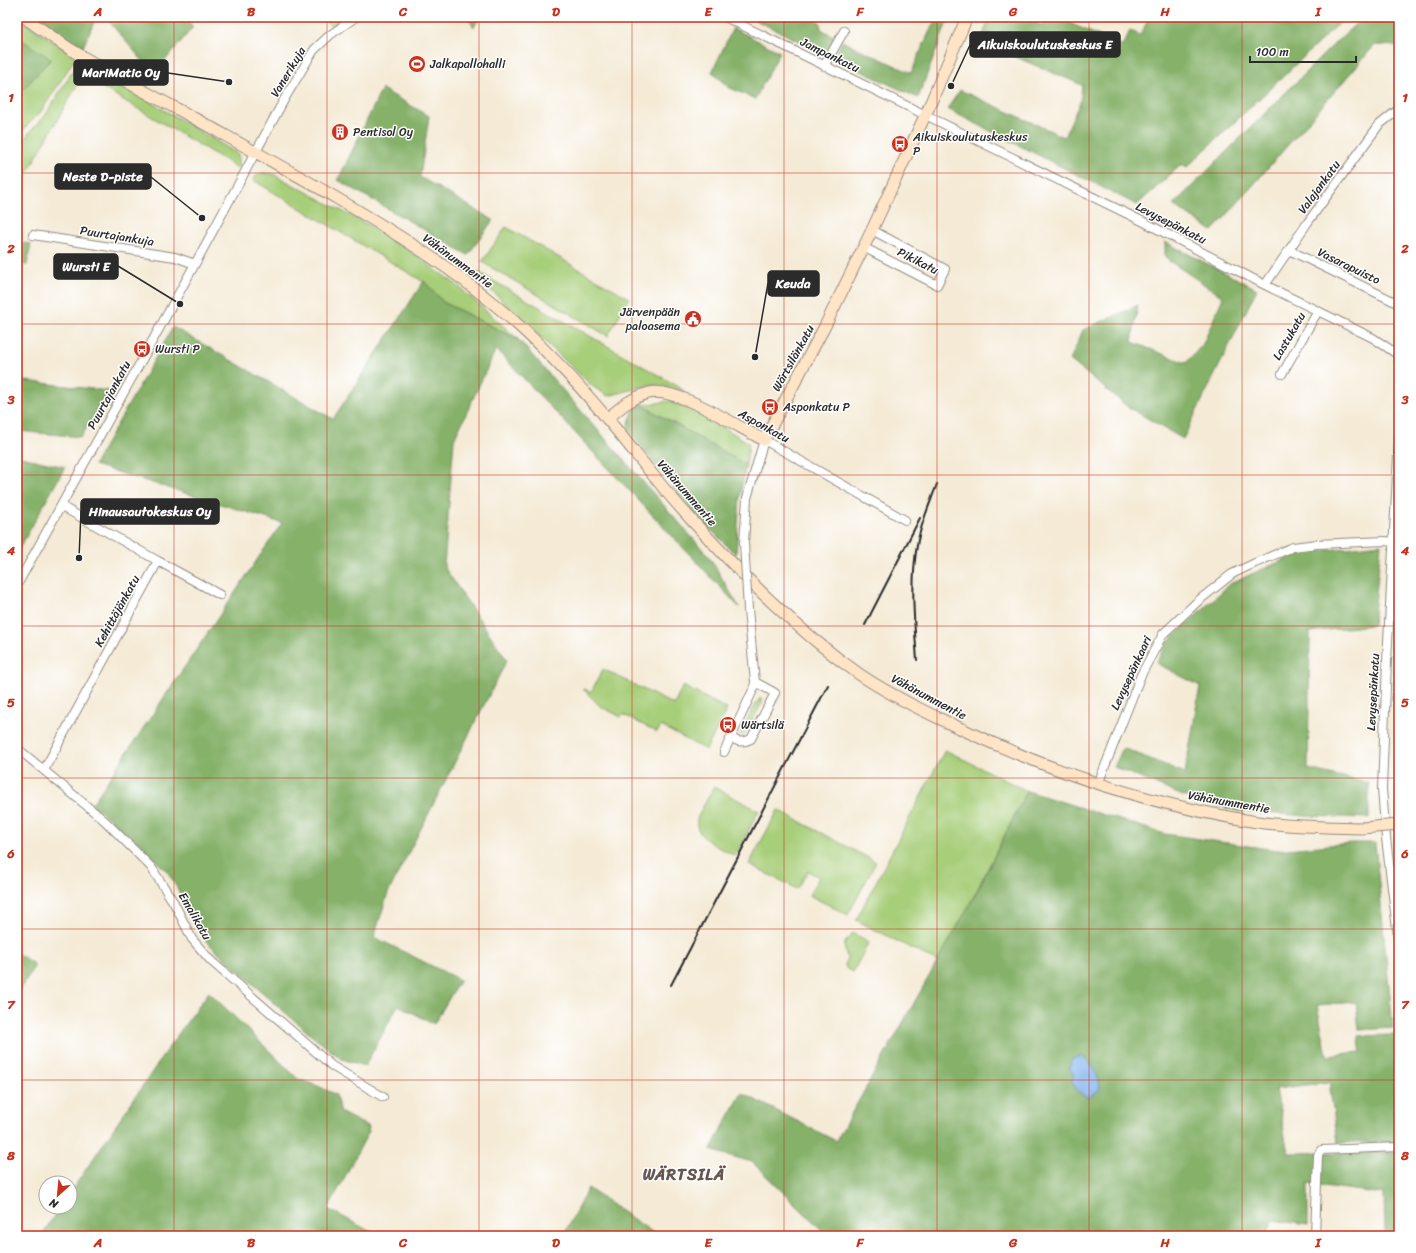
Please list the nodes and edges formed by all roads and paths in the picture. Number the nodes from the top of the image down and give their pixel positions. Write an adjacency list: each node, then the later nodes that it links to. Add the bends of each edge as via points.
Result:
1 (24, 17): 9 (main road, Vähänummentie, via 102,68)
2 (356, 17): 9 (street, Vanerikuja, via 314,50)
3 (725, 17): 6 (street, Jampankatu)
4 (967, 17): 8 (main road, Wärtsilänkatu)
5 (844, 31): 6 (street)
6 (824, 66): 8 (street, Jampankatu)
7 (1399, 109): 13 (street, Valajankatu, via 1379,125)
8 (925, 115): 10 (main road, Wärtsilänkatu); 15 (street, Levysepänkatu, via 1144,222)
9 (256, 152): 14 (street, Puurtajankatu); 20 (main road, Vähänummentie, via 378,223 472,286 505,313 552,358)
10 (872, 230): 12 (main road, Wärtsilänkatu); 12 (street, Pikikatu, via 945,269 936,285)
11 (33, 236): 14 (street, Puurtajankuja, via 175,257)
12 (863, 247): 22 (main road, Wärtsilänkatu, via 824,328)
13 (1289, 250): 15 (street, Valajankatu); 16 (street, Vasarapuisto)
14 (195, 264): 23 (street, Puurtajankatu)
15 (1265, 285): 17 (street, Levysepänkatu)
16 (1399, 304)
17 (1318, 311): 18 (street, Levysepänkatu, via 1373,338); 19 (street, Lastukatu)
18 (1398, 355)
19 (1282, 374)
20 (607, 419): 22 (main road, Asponkatu, via 631,399 650,392 673,395 694,402); 34 (main road, Vähänummentie, via 685,513 758,588 798,626 861,675 921,710 982,739)
21 (1399, 438): 25 (street, Levysepänkatu)
22 (764, 440): 24 (street, Asponkatu); 29 (street, Wärtsilänkatu, bridge, via 747,498 744,543)
23 (61, 506): 26 (street); 27 (street, Puurtajankatu)
24 (905, 520)
25 (1393, 542): 34 (street, Levysepänkaari, via 1293,547 1232,574 1198,601 1163,634 1141,675); 36 (street, Levysepänkatu, via 1382,789)
26 (158, 561): 28 (street); 33 (street, Kehittäjänkatu)
27 (17, 585)
28 (220, 595)
29 (755, 682): 30 (street, Wärtsilänkatu, via 752,695); 30 (street, via 775,693 751,739 738,742)
30 (730, 738): 32 (street, Wärtsilänkatu)
31 (17, 748): 33 (street, Emalikatu)
32 (724, 752)
33 (44, 770): 37 (street, Emalikatu, via 105,821 151,867 174,903 192,939 209,959 332,1066)
34 (1098, 784): 35 (main road, Vähänummentie, bridge, via 1193,810 1262,822 1362,828)
35 (1399, 826)
36 (1399, 946)
37 (382, 1097)
38 (1399, 1147): 39 (street, via 1322,1150 1318,1155)
39 (1315, 1236)

